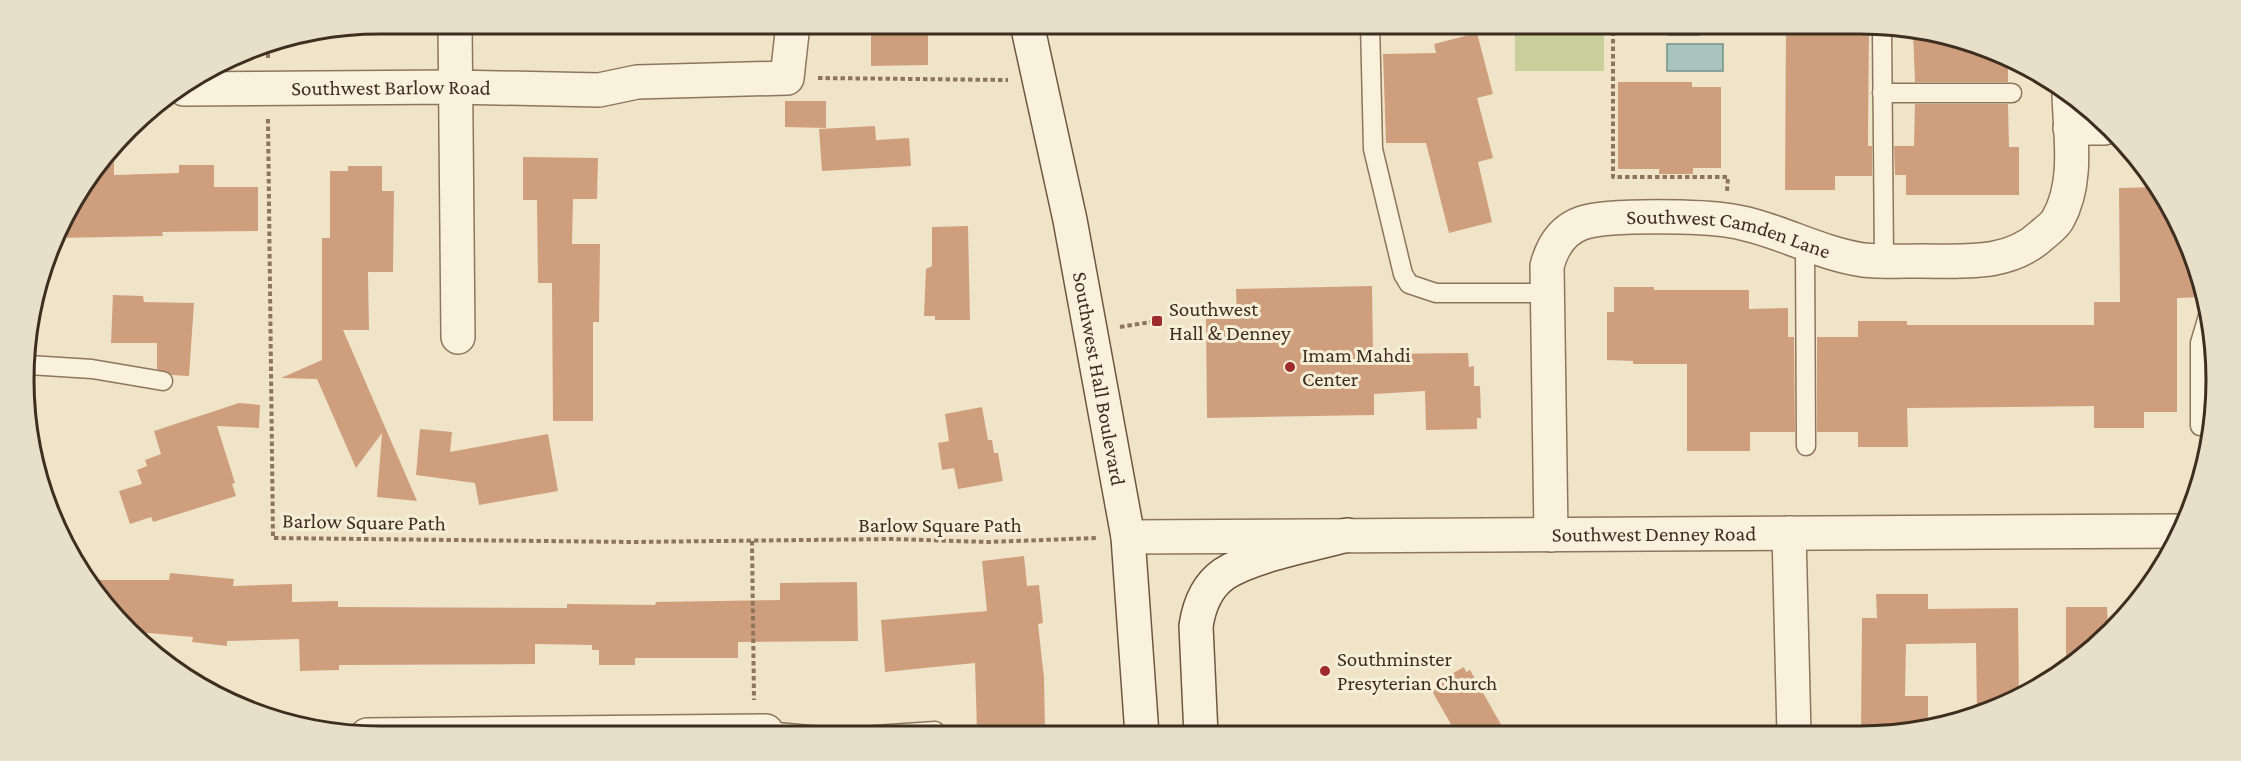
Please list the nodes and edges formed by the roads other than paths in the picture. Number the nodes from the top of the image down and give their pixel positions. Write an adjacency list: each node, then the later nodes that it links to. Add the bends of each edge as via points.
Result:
1 (455, 34): 6 (street)
2 (793, 34): 6 (street, Southwest Barlow Road, via 787,78 637,82 599,90)
3 (1030, 34): 26 (street, Southwest Hall Boulevard, via 1070,220)
4 (1370, 34): 15 (lane, via 1373,149 1403,274 1409,284 1436,293)
5 (1882, 35): 8 (lane)
6 (454, 87): 7 (street, Southwest Barlow Road); 17 (street)
7 (194, 89)
8 (1882, 93): 9 (lane); 14 (lane)
9 (2012, 93)
10 (2069, 105): 11 (street, Southwest Camden Lane)
11 (2070, 128): 12 (street); 14 (street, Southwest Camden Lane, via 2071,181 2067,201 2057,221 2036,241 2012,255 1982,261)
12 (2097, 128)
13 (1805, 245): 14 (street, Southwest Camden Lane, via 1862,260); 15 (street, Southwest Camden Lane, via 1734,221 1602,219 1581,223 1553,245 1547,266); 21 (lane)
14 (1884, 261)
15 (1547, 293): 25 (street, Southwest Camden Lane)
16 (2203, 332): 20 (lane)
17 (458, 337)
18 (35, 365): 19 (lane, via 92,369)
19 (163, 381)
20 (2200, 426)
21 (1806, 446)
22 (2172, 531): 23 (street, Southwest Denney Road)
23 (1789, 533): 25 (street, Southwest Denney Road); 29 (street)
24 (1347, 535): 25 (street, Southwest Denney Road); 26 (street, Southwest Denney Road); 28 (street, via 1244,564 1222,575 1208,591 1196,626)
25 (1551, 535)
26 (1128, 537): 27 (street, Southwest Hall Boulevard)
27 (1141, 726)
28 (1201, 726)
29 (1794, 726)

